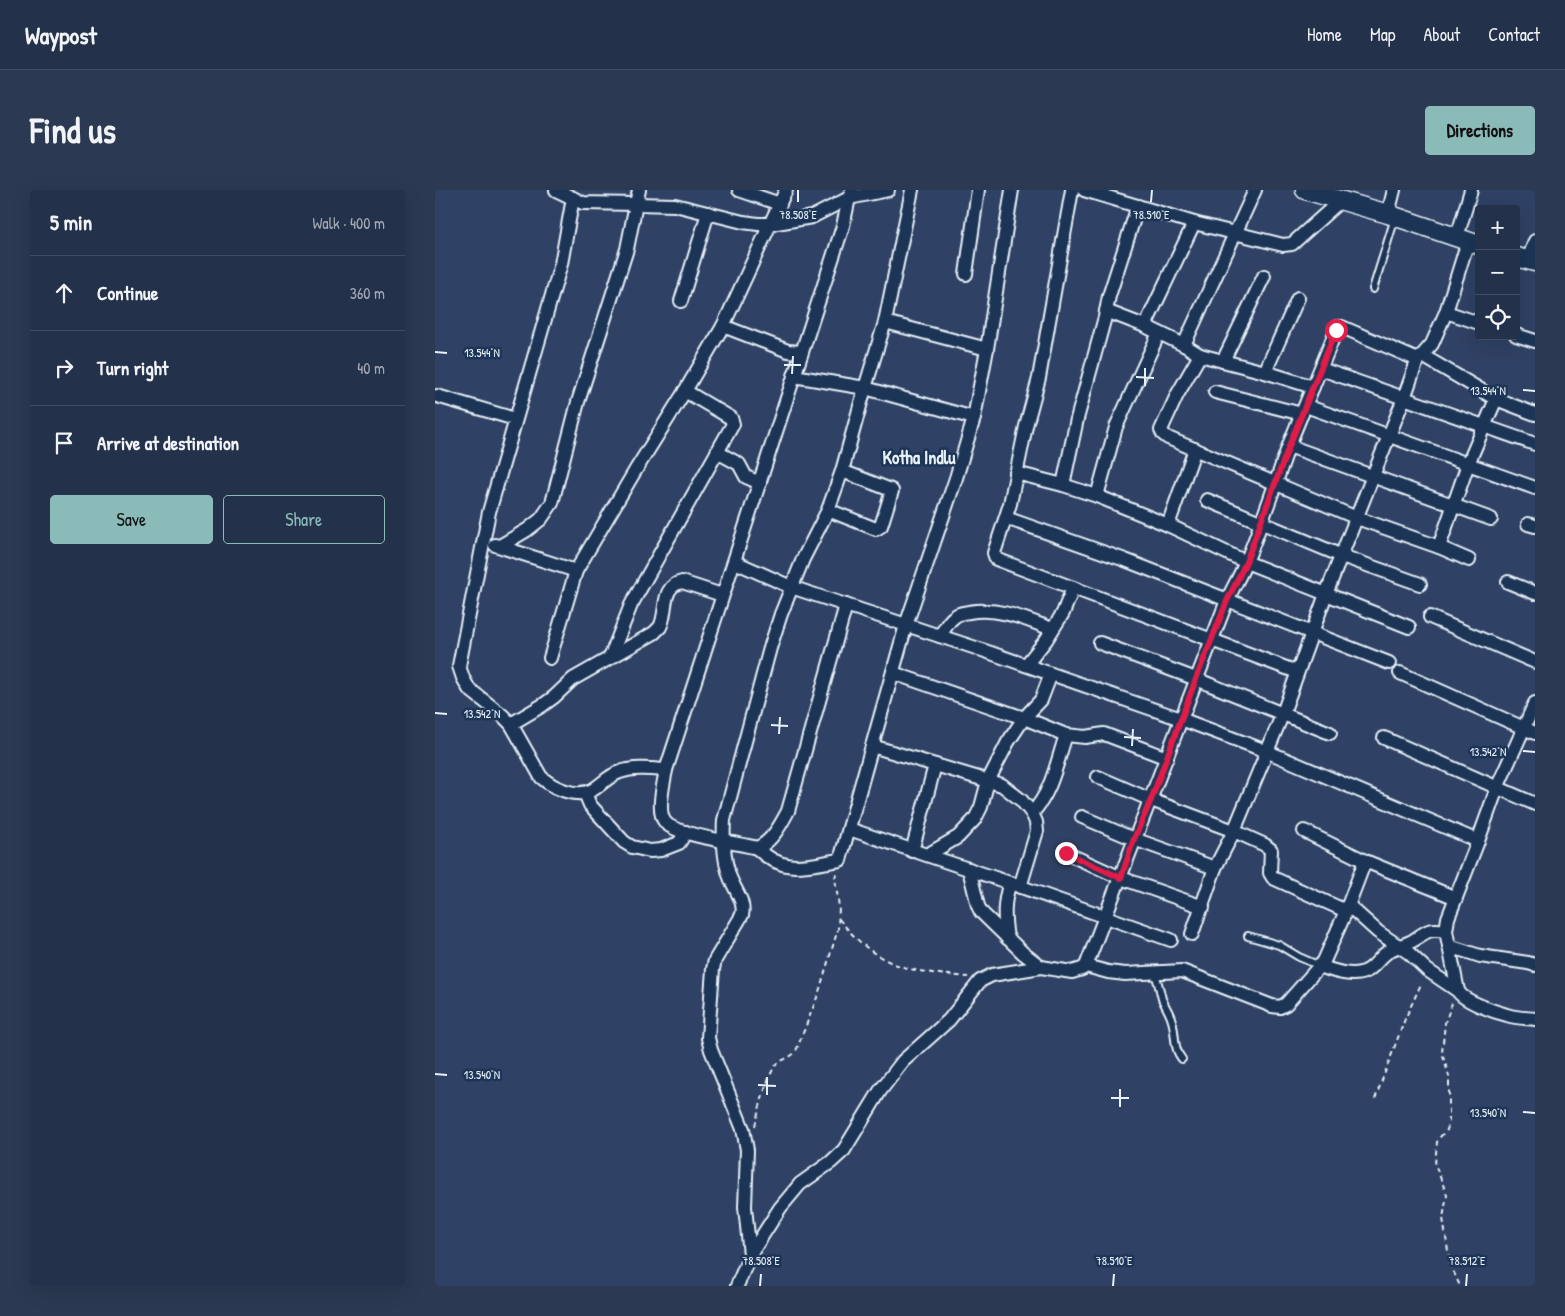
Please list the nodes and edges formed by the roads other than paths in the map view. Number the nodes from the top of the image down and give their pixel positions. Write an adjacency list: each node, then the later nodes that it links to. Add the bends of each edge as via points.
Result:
1 (639, 190): 17 (street)
2 (739, 190): 18 (street)
3 (786, 190): 18 (street)
4 (888, 190): 15 (street)
5 (912, 190): 35 (street)
6 (978, 190): 28 (street)
7 (1012, 190): 43 (street)
8 (1073, 190): 70 (street, via 1039,378)
9 (1255, 190): 24 (street)
10 (1305, 190): 16 (street)
11 (1394, 190): 21 (street)
12 (1471, 190): 25 (street)
13 (1090, 191): 19 (street)
14 (565, 193): 17 (street, via 583,204); 61 (street, via 561,264)
15 (850, 194): 23 (street, via 812,217); 44 (street, via 843,226)
16 (1340, 201): 21 (street); 24 (street, via 1292,244)
17 (636, 204): 20 (street, via 675,205); 86 (street, via 627,249 578,402 552,503 541,519)
18 (780, 204): 23 (street)
19 (1138, 206): 22 (street); 33 (street)
20 (708, 213): 23 (street, via 743,222); 32 (street)
21 (1391, 215): 25 (street); 30 (lane)
22 (1195, 223): 24 (street); 38 (street)
23 (771, 224): 37 (street)
24 (1235, 233): 42 (street)
25 (1468, 241): 34 (street)
26 (1535, 241): 27 (street)
27 (1527, 260)
28 (965, 274)
29 (1264, 276): 47 (street)
30 (1373, 289)
31 (1298, 298): 49 (street)
32 (681, 302)
33 (1106, 311): 38 (street); 74 (street)
34 (1446, 312): 36 (street); 46 (street, via 1433,344)
35 (885, 322): 43 (street); 52 (street)
36 (1475, 322)
37 (723, 326): 44 (street, via 788,351); 53 (street)
38 (1145, 326): 39 (street)
39 (1159, 333): 42 (street); 76 (street, via 1116,427)
40 (1520, 336): 41 (street)
41 (1535, 341)
42 (1183, 345): 45 (street)
43 (987, 349): 60 (street)
44 (801, 352): 50 (street)
45 (1200, 355): 47 (street); 66 (street, via 1161,430 1168,438)
46 (1421, 358): 48 (street, via 1338,327); 56 (street); 57 (street)
47 (1223, 361): 49 (street)
48 (1321, 369): 51 (street); 56 (street)
49 (1265, 372): 51 (street)
50 (794, 376): 52 (street); 72 (street)
51 (1313, 387): 58 (street)
52 (865, 388): 60 (street); 69 (street)
53 (685, 391): 67 (street, via 731,418 733,424); 92 (street)
54 (1215, 392): 58 (street)
55 (437, 396): 61 (street)
56 (1405, 398): 62 (street); 63 (street)
57 (1496, 399): 59 (street); 62 (street)
58 (1304, 410): 63 (street); 65 (street)
59 (1535, 414)
60 (974, 418): 103 (street)
61 (515, 419): 85 (street)
62 (1484, 427): 64 (street); 68 (street)
63 (1389, 436): 68 (street); 71 (street)
64 (1535, 444)
65 (1289, 446): 71 (street); 73 (street)
66 (1195, 449): 73 (street); 84 (street)
67 (717, 452): 72 (street, via 739,464 746,477); 111 (street, via 631,605)
68 (1468, 464): 75 (street); 78 (street)
69 (842, 471): 79 (street); 79 (street, via 891,490 881,526 876,529)
70 (1016, 473): 74 (street); 80 (street)
71 (1373, 476): 78 (street); 81 (street)
72 (760, 483): 90 (street)
73 (1276, 483): 81 (street); 83 (street)
74 (1063, 485): 76 (street)
75 (1535, 488)
76 (1097, 496): 84 (street)
77 (1207, 500): 83 (street)
78 (1453, 506): 82 (street); 87 (street)
79 (828, 510): 95 (street)
80 (1006, 518): 96 (street, via 993,553 996,559); 100 (street, via 1125,560)
81 (1357, 518): 87 (street); 88 (street)
82 (1491, 519)
83 (1261, 523): 88 (street); 91 (street)
84 (1168, 525): 91 (street)
85 (484, 541): 86 (street); 124 (street, via 459,666 469,689)
86 (500, 546): 92 (street)
87 (1439, 547): 89 (street)
88 (1342, 556): 94 (street); 98 (street)
89 (1469, 560)
90 (735, 562): 95 (street); 99 (street)
91 (1246, 562): 98 (street); 100 (street)
92 (577, 571): 110 (street)
93 (1508, 582): 97 (street)
94 (1420, 584)
95 (791, 587): 101 (street); 147 (street, via 770,648 727,804)
96 (1073, 588): 105 (street); 108 (street)
97 (1535, 593)
98 (1326, 594): 104 (street); 106 (street)
99 (722, 595): 111 (street, via 676,583 664,603 660,628); 133 (street)
100 (1227, 601): 106 (street); 108 (street)
101 (847, 605): 103 (street); 149 (street, via 788,811 769,840)
102 (1430, 617): 112 (street)
103 (907, 625): 107 (street); 116 (street)
104 (1409, 627)
105 (1052, 629): 107 (street, via 1010,613 977,610 953,617); 114 (street)
106 (1311, 634): 113 (street); 115 (street)
107 (940, 636): 114 (street)
108 (1213, 640): 115 (street); 119 (street)
109 (1100, 643): 119 (street)
110 (551, 658)
111 (611, 658): 124 (street, via 573,679 549,701)
112 (1535, 662)
113 (1389, 663)
114 (1026, 665): 118 (street)
115 (1297, 672): 121 (street)
116 (893, 673): 122 (street); 129 (street)
117 (1400, 673): 125 (street)
118 (1051, 674): 122 (street, via 1041,700); 123 (street)
119 (1196, 679): 121 (street); 123 (street)
120 (1535, 703): 125 (street)
121 (1283, 713): 126 (street); 130 (street)
122 (1024, 718): 127 (street); 135 (street)
123 (1181, 719): 130 (street); 131 (street)
124 (511, 724): 137 (street, via 548,784)
125 (1529, 730): 136 (street)
126 (1331, 733)
127 (1066, 735): 131 (street, via 1085,738 1103,734); 140 (street, via 1048,789)
128 (1385, 738): 136 (street)
129 (872, 746): 132 (street); 142 (street)
130 (1266, 751): 143 (street); 148 (street)
131 (1167, 758): 138 (street)
132 (935, 765): 135 (street); 150 (street)
133 (667, 770): 137 (street, via 622,771); 145 (street, via 662,816 671,828)
134 (1098, 777): 138 (street)
135 (988, 781): 140 (street, via 1002,785); 152 (street, via 975,820 958,837)
136 (1497, 788): 139 (street); 148 (street)
137 (585, 793): 145 (street, via 590,805 632,847 661,850 679,843)
138 (1151, 800): 143 (street); 146 (street)
139 (1535, 804)
140 (1032, 813): 157 (street, via 1037,831)
141 (1082, 817): 146 (street)
142 (849, 829): 149 (street, via 840,860 788,866 776,863); 150 (street)
143 (1234, 830): 154 (street); 160 (street, via 1271,850 1270,873 1273,878)
144 (1304, 831): 153 (street)
145 (686, 832): 147 (street)
146 (1134, 839): 154 (street); 156 (street)
147 (722, 840): 149 (street); 178 (street, via 728,873 743,911 715,960 708,1038 743,1129 747,1150 745,1207)
148 (1479, 841): 158 (street)
149 (757, 848)
150 (912, 850): 152 (street)
151 (1066, 853): 156 (street)
152 (927, 855): 155 (street)
153 (1365, 861): 158 (street); 160 (street)
154 (1215, 868): 159 (street)
155 (969, 870): 157 (street); 165 (street, via 981,912)
156 (1121, 878): 159 (street); 161 (street)
157 (1015, 885): 161 (street); 165 (street, via 1006,894 1004,907)
158 (1456, 898): 162 (street)
159 (1203, 907): 163 (street)
160 (1347, 908): 167 (street); 171 (street)
161 (1105, 918): 166 (street); 170 (street)
162 (1446, 931): 167 (street, via 1429,930); 168 (street)
163 (1192, 934)
164 (1248, 936): 171 (lane, via 1279,945)
165 (1007, 938): 172 (street)
166 (1171, 940)
167 (1400, 946): 171 (street, via 1384,954 1364,972 1336,973); 174 (street)
168 (1449, 946): 169 (street, via 1480,956); 174 (street)
169 (1535, 965)
170 (1087, 966): 172 (street, via 1072,972); 173 (street, via 1125,974)
171 (1320, 966): 173 (street, via 1280,1007 1182,971)
172 (1041, 967): 178 (street, via 980,981 949,1020 903,1061 844,1150 799,1184)
173 (1154, 972): 177 (lane, via 1173,1022 1176,1047)
174 (1459, 993): 176 (street, via 1508,1016)
175 (1535, 1008): 176 (street)
176 (1530, 1018)
177 (1182, 1059)
178 (750, 1255): 179 (street)
179 (737, 1286)

